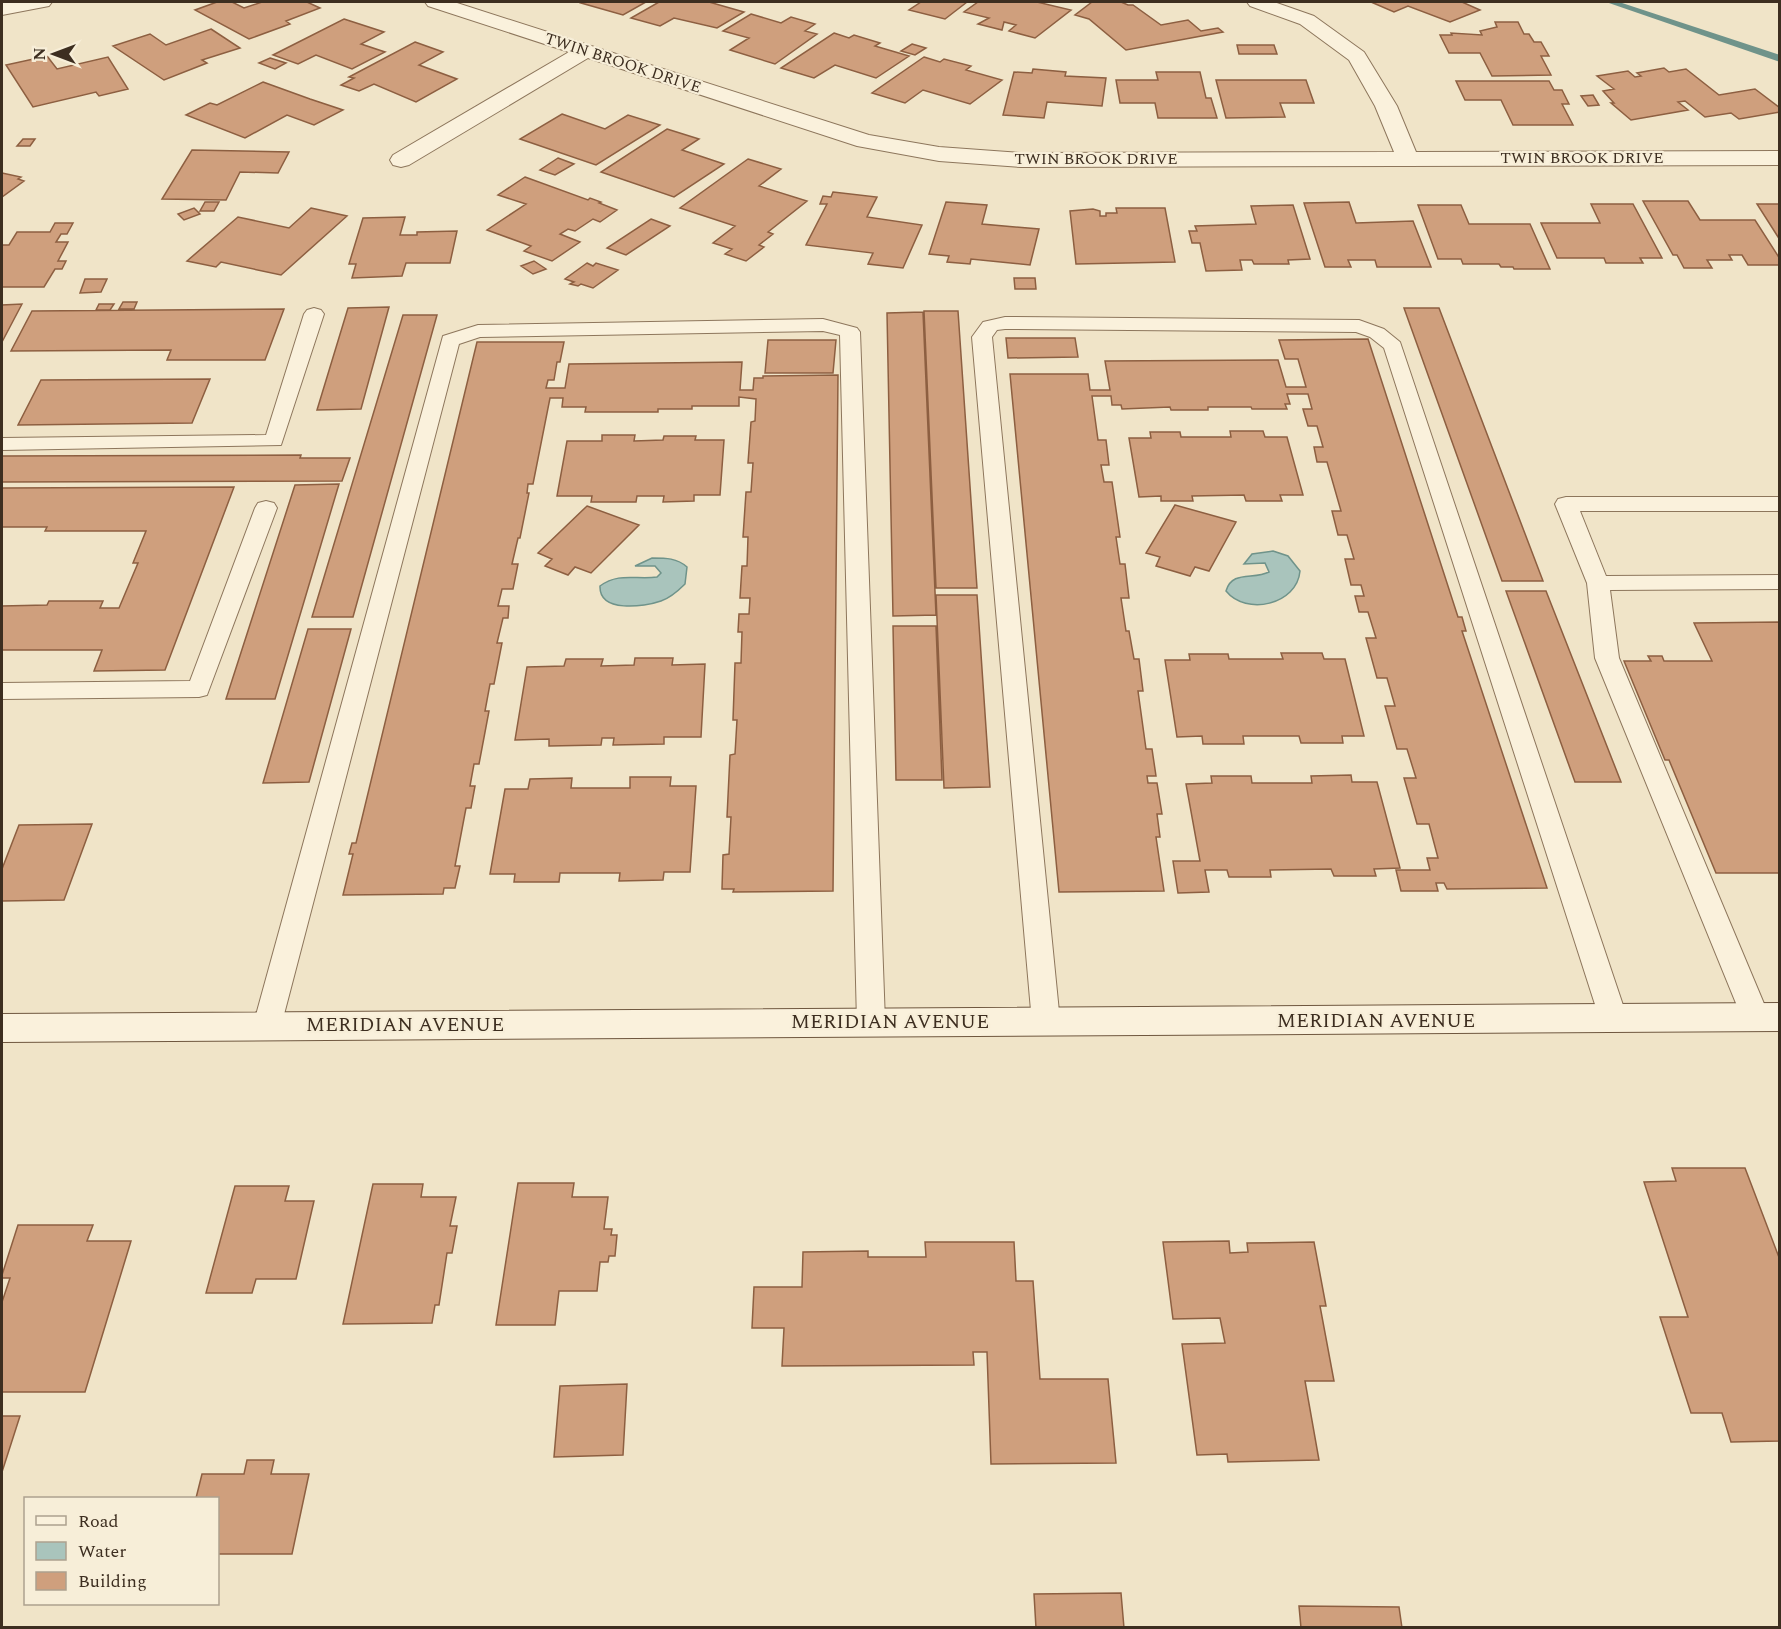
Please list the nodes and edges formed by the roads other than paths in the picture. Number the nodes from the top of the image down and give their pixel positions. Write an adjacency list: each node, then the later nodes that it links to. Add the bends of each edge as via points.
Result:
1 (42, 2): 4 (street)
2 (435, 2): 5 (street, TWIN BROOK DRIVE)
3 (1257, 2): 6 (street, via 1307,20 1357,56 1386,106)
4 (2, 9)
5 (585, 51): 6 (street, TWIN BROOK DRIVE, via 865,141 939,154 1021,160); 8 (street)
6 (1407, 158): 7 (street, TWIN BROOK DRIVE)
7 (1779, 158)
8 (401, 160)
9 (314, 314): 10 (lane, via 274,441)
10 (2, 444)
11 (1779, 504): 14 (lane, via 1566,504)
12 (266, 508): 15 (lane, via 199,689)
13 (1779, 582): 14 (lane)
14 (1598, 583): 16 (lane, via 1607,658)
15 (2, 691)
16 (1768, 1018): 17 (street, MERIDIAN AVENUE)
17 (1614, 1020): 19 (street, MERIDIAN AVENUE); 19 (lane, via 1393,346 1377,333 1359,326 1005,323 990,326 982,337)
18 (871, 1022): 19 (street, MERIDIAN AVENUE); 20 (street, MERIDIAN AVENUE); 20 (lane, via 850,332 823,326 478,331 450,340)
19 (1046, 1022)
20 (267, 1026): 21 (street, MERIDIAN AVENUE)
21 (2, 1028)

